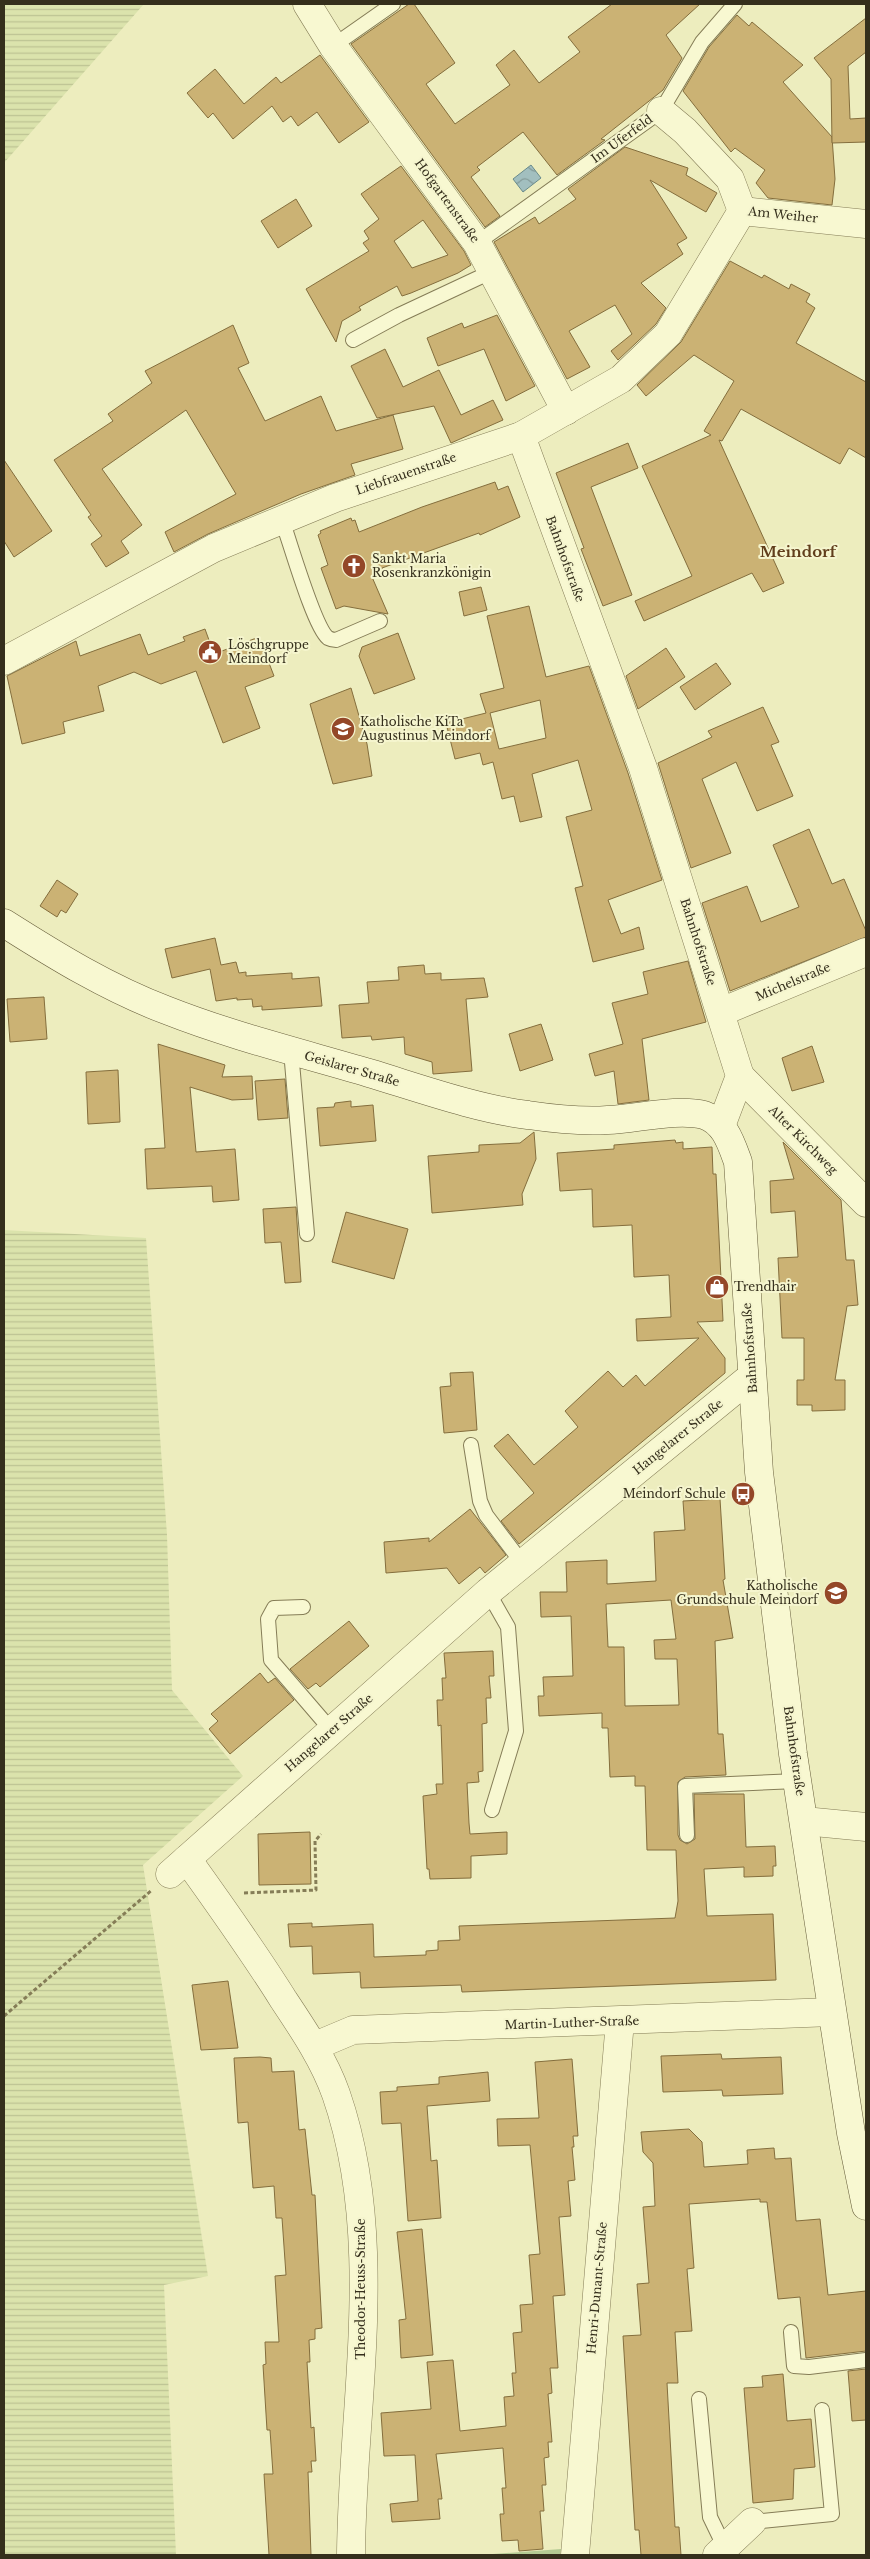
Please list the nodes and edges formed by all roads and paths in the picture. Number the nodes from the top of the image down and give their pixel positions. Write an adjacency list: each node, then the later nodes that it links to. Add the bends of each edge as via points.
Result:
1 (307, 4): 4 (street, Hofgartenstraße)
2 (393, 4): 4 (lane)
3 (735, 4): 5 (lane, Im Uferfeld, via 702,42)
4 (333, 46): 8 (street, Hofgartenstraße)
5 (661, 111): 6 (street, Am Weiher, via 685,131 730,179); 8 (lane, Im Uferfeld)
6 (742, 211): 7 (street, Am Weiher); 11 (street, Liebfrauenstraße, via 668,334 621,379)
7 (866, 224)
8 (478, 243): 9 (street, Hofgartenstraße)
9 (493, 272): 10 (lane, via 399,315); 11 (street, Hofgartenstraße)
10 (354, 340)
11 (566, 411): 12 (street, Liebfrauenstraße)
12 (521, 436): 13 (street, Liebfrauenstraße, via 335,498); 18 (street, Bahnhofstraße, via 643,768)
13 (282, 520): 14 (lane, via 313,608 329,639 336,640); 15 (street, Liebfrauenstraße, via 214,548)
14 (380, 621)
15 (4, 661)
16 (4, 923): 19 (street, Geislarer Straße, via 55,955 144,1001)
17 (866, 952): 18 (street, Michelstraße)
18 (721, 1012): 20 (street, Bahnhofstraße)
19 (291, 1051): 21 (street, Geislarer Straße, via 523,1115 606,1121 682,1113 705,1116); 23 (lane)
20 (740, 1076): 21 (street); 22 (street, Alter Kirchweg)
21 (722, 1126): 24 (street, Bahnhofstraße, via 738,1162)
22 (866, 1202)
23 (307, 1234)
24 (752, 1376): 26 (street, Hangelarer Straße); 30 (street, Bahnhofstraße, via 759,1472)
25 (471, 1445): 26 (lane, via 480,1501 486,1515)
26 (523, 1564): 27 (street, Hangelarer Straße)
27 (488, 1592): 29 (street, Hangelarer Straße); 31 (lane, via 508,1627 516,1731)
28 (303, 1607): 29 (lane, via 274,1608 271,1612 268,1619 271,1660)
29 (332, 1731): 36 (street, Hangelarer Straße)
30 (797, 1781): 32 (street, Bahnhofstraße); 35 (lane, via 685,1786)
31 (492, 1810)
32 (804, 1820): 33 (street); 38 (street, Bahnhofstraße)
33 (866, 1827)
34 (321, 1834): 37 (path, via 315,1841 316,1890)
35 (687, 1835)
36 (178, 1866): 37 (street, Theodor-Heuss-Straße); 39 (path, via 139,1903)
37 (213, 1895): 41 (street, Theodor-Heuss-Straße)
38 (832, 2012): 40 (street, Martin-Luther-Straße); 42 (street, Bahnhofstraße, via 850,2132)
39 (4, 2016)
40 (620, 2021): 41 (street, Martin-Luther-Straße, via 353,2030); 50 (street, Henri-Dunant-Straße)
41 (314, 2046): 49 (street, Theodor-Heuss-Straße, via 336,2094 352,2155 362,2220 361,2372 351,2489)
42 (866, 2206)
43 (791, 2332): 44 (lane, via 794,2366)
44 (866, 2360)
45 (699, 2399): 48 (lane, via 710,2517)
46 (822, 2410): 47 (lane, via 832,2514)
47 (752, 2522): 48 (street)
48 (721, 2552)
49 (351, 2555)
50 (575, 2555)

